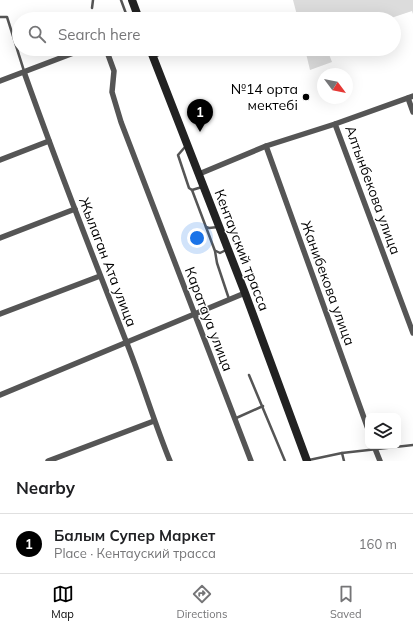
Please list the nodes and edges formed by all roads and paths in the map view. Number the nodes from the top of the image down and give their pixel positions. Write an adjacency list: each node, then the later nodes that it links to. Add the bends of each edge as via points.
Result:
1 (93, 0): 4 (lane)
2 (121, 0): 5 (lane)
3 (132, 0): 6 (main road)
4 (92, 8)
5 (125, 12)
6 (136, 12)
7 (0, 17): 8 (lane, via 7,17)
8 (12, 33)
9 (19, 56): 14 (lane)
10 (66, 56): 14 (street)
11 (109, 56): 36 (street, Каратауа улица, via 114,71 112,92 120,122)
12 (157, 56): 13 (lane)
13 (154, 58): 20 (main road, Кентауский трасса)
14 (24, 72): 15 (street); 19 (street, Жылаган Ата улица)
15 (0, 81)
16 (410, 97): 17 (street); 18 (street)
17 (413, 112)
18 (335, 124): 21 (street); 37 (street, Алтынбекова улица)
19 (49, 141): 22 (street); 26 (street, Жылаган Ата улица)
20 (187, 145): 23 (main road, Кентауский трасса); 25 (lane, via 178,155 189,188)
21 (266, 146): 23 (street); 44 (street, Жанибекова улица)
22 (0, 160)
23 (199, 174): 24 (main road, Кентауский трасса)
24 (204, 187): 25 (lane); 28 (main road, Кентауский трасса)
25 (192, 190): 27 (lane)
26 (76, 209): 29 (street); 32 (street, Жылаган Ата улица)
27 (205, 227): 28 (lane); 31 (lane)
28 (218, 227): 30 (main road, Кентауский трасса)
29 (0, 238)
30 (227, 250): 31 (lane, via 220,253); 33 (main road, Кентауский трасса)
31 (215, 251): 34 (lane)
32 (100, 276): 35 (street); 38 (street, Жылаган Ата улица)
33 (245, 293): 34 (street); 54 (main road, Кентауский трасса)
34 (229, 299): 36 (street)
35 (0, 314)
36 (194, 314): 38 (street); 42 (street, Каратауа улица)
37 (413, 333)
38 (127, 343): 40 (street); 43 (street, Жылаган Ата улица)
39 (249, 375): 41 (lane)
40 (0, 395)
41 (263, 406): 42 (lane); 53 (lane)
42 (234, 418): 52 (street, Каратауа улица)
43 (154, 421): 50 (street); 51 (street, Жылаган Ата улица)
44 (365, 421)
45 (413, 445): 46 (lane)
46 (401, 446)
47 (368, 449): 49 (lane)
48 (375, 449): 56 (street)
49 (342, 453): 54 (lane); 55 (lane)
50 (48, 461)
51 (170, 461)
52 (251, 461)
53 (285, 461)
54 (306, 461)
55 (344, 461)
56 (380, 461)

